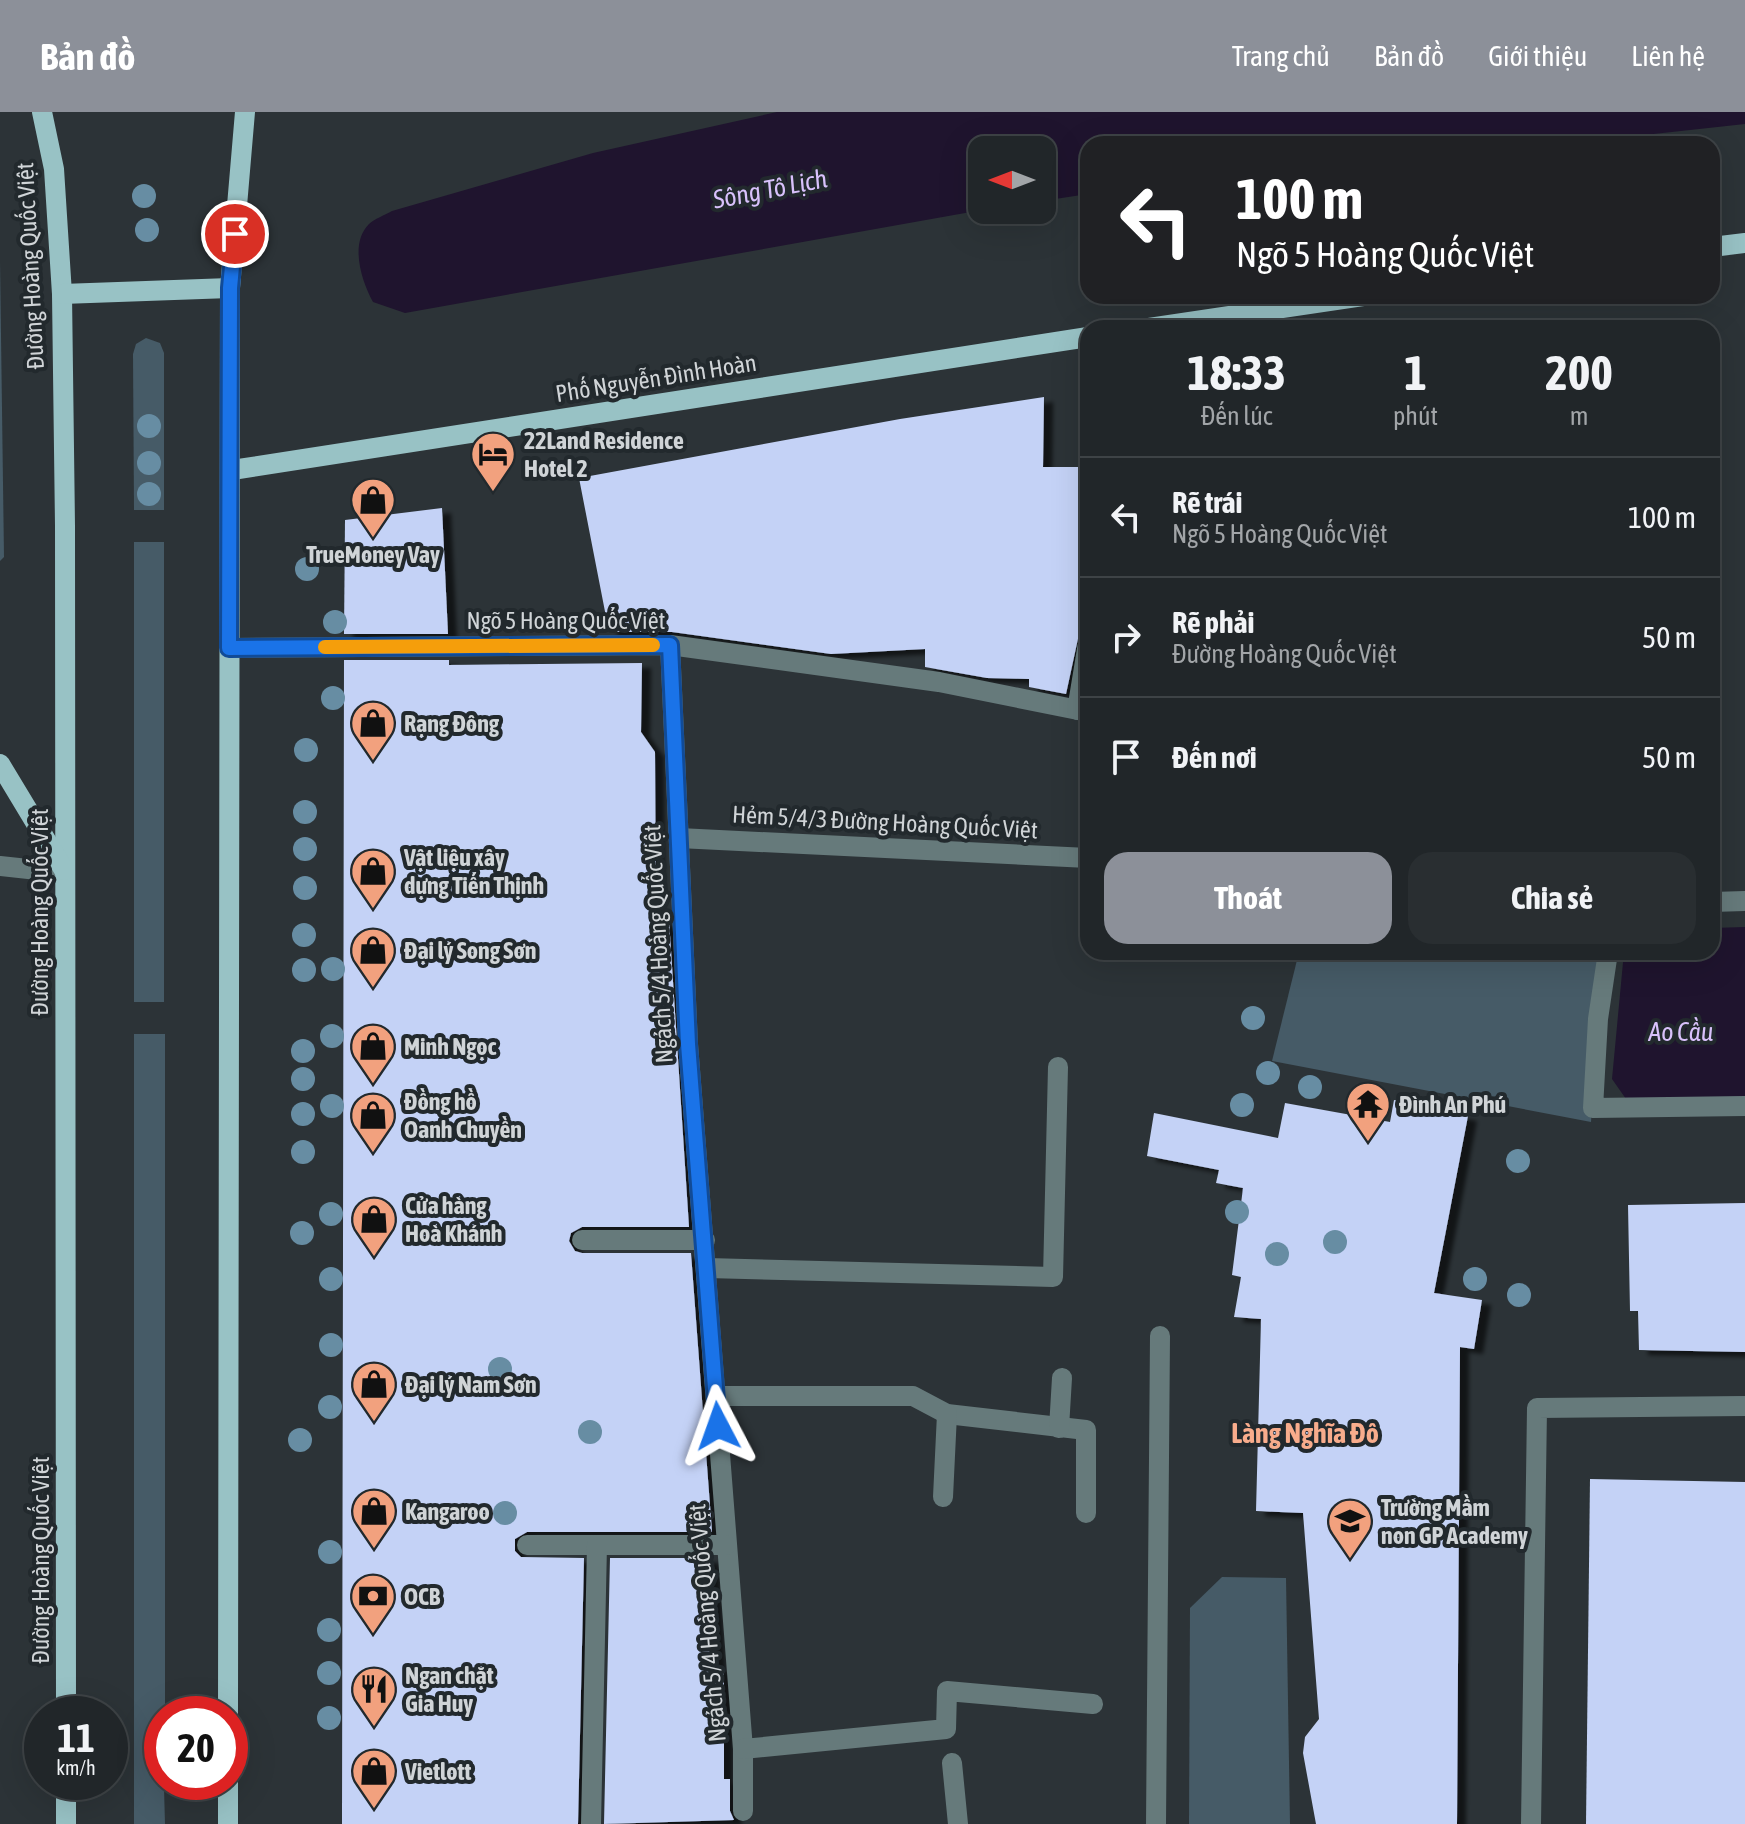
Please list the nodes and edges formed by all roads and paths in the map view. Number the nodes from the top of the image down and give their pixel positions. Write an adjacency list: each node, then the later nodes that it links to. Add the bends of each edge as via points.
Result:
1 (42, 112): 6 (main road, Đường Hoàng Quốc Việt, via 54,169)
2 (245, 112): 5 (main road)
3 (1745, 243): 4 (main road)
4 (1720, 246)
5 (230, 288): 6 (main road); 10 (main road)
6 (62, 294): 18 (main road, Đường Hoàng Quốc Việt)
7 (1310, 304): 8 (main road)
8 (1202, 320)
9 (1080, 338): 10 (main road, Phố Nguyễn Đình Hoàn)
10 (232, 470): 12 (main road)
11 (670, 645): 12 (street, Ngõ 5 Hoàng Quốc Việt); 13 (street, Ngõ 5 Hoàng Quốc Việt, via 939,682); 15 (street, Ngách 5/4 Hoàng Quốc Việt)
12 (229, 648): 39 (main road)
13 (1080, 711)
14 (0, 764): 18 (main road)
15 (679, 838): 16 (street, Hẻm 5/4/3 Đường Hoàng Quốc Việt); 25 (street, Ngách 5/4 Hoàng Quốc Việt, via 688,1044)
16 (1080, 858)
17 (0, 866): 18 (street)
18 (65, 873): 38 (main road, Đường Hoàng Quốc Việt)
19 (1745, 901): 20 (street)
20 (1720, 902)
21 (1607, 960): 23 (street, via 1593,1108)
22 (1058, 1067): 26 (street, via 1053,1277)
23 (1745, 1106)
24 (582, 1240): 25 (street)
25 (705, 1240): 26 (street, Ngách 5/4 Hoàng Quốc Việt)
26 (707, 1268): 29 (street, Ngách 5/4 Hoàng Quốc Việt)
27 (1160, 1336): 50 (street)
28 (1062, 1378): 32 (street)
29 (716, 1396): 31 (street, via 913,1396); 37 (street, Ngách 5/4 Hoàng Quốc Việt)
30 (1745, 1406): 51 (street, via 1537,1408)
31 (947, 1414): 32 (street); 33 (street)
32 (1059, 1428): 34 (street, via 1086,1430)
33 (943, 1497)
34 (1086, 1513)
35 (527, 1545): 36 (street)
36 (597, 1545): 37 (street); 48 (street)
37 (726, 1545): 41 (street, Ngách 5/4 Hoàng Quốc Việt)
38 (66, 1696)
39 (228, 1696)
40 (1093, 1704): 41 (street, via 947,1691 946,1729)
41 (743, 1749): 45 (street, Ngách 5/4 Hoàng Quốc Việt)
42 (952, 1763): 49 (street)
43 (66, 1800): 46 (main road)
44 (228, 1800): 47 (main road)
45 (743, 1811)
46 (66, 1824)
47 (228, 1824)
48 (591, 1824)
49 (958, 1824)
50 (1156, 1824)
51 (1531, 1824)

